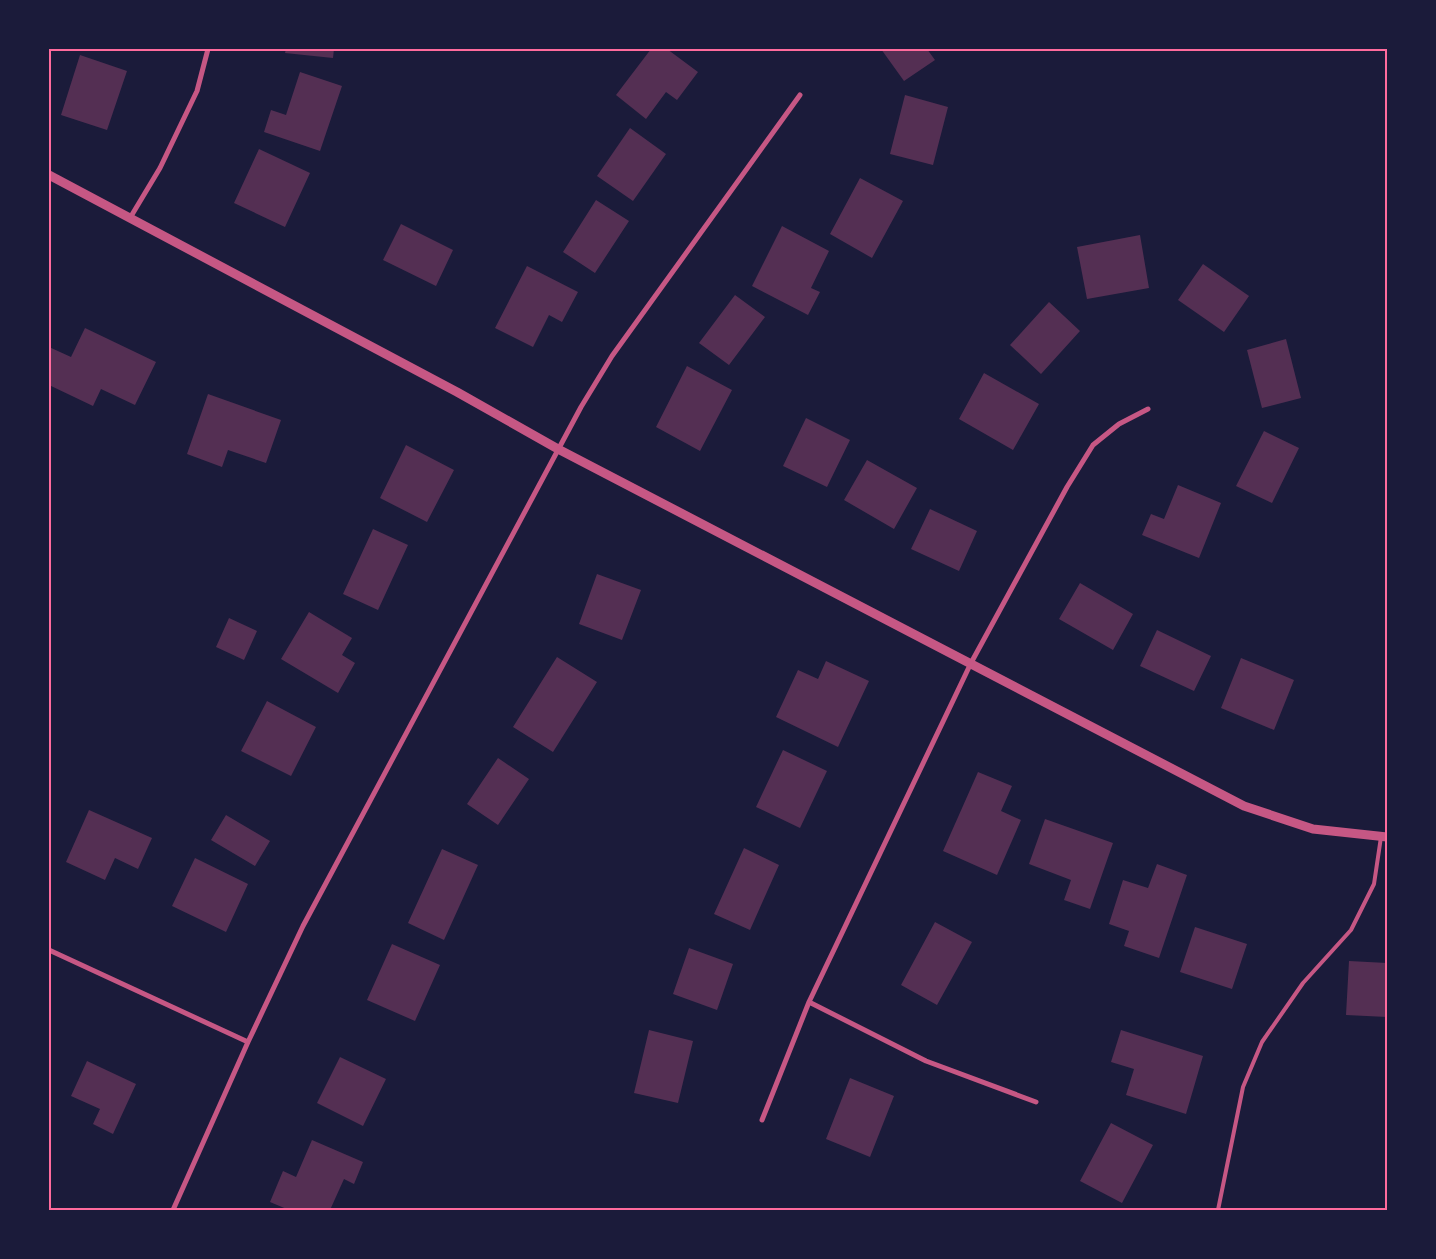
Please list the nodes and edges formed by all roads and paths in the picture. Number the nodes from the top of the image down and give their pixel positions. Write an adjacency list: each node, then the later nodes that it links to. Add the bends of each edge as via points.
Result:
1 (208, 49): 4 (street, via 197,91 160,168)
2 (800, 95): 6 (street, via 612,356)
3 (49, 175): 4 (street)
4 (130, 218): 6 (street)
5 (1148, 409): 7 (street, via 1119,424 1093,445 1067,486)
6 (558, 449): 7 (street); 11 (street, via 303,926)
7 (971, 663): 8 (street, via 1244,806 1313,829); 10 (street)
8 (1384, 837): 15 (lane, via 1374,884 1350,930 1303,983 1262,1042 1243,1087)
9 (49, 950): 11 (street)
10 (809, 1002): 12 (street, via 926,1061); 13 (street)
11 (248, 1042): 14 (street)
12 (1036, 1102)
13 (762, 1120)
14 (173, 1210)
15 (1218, 1210)

